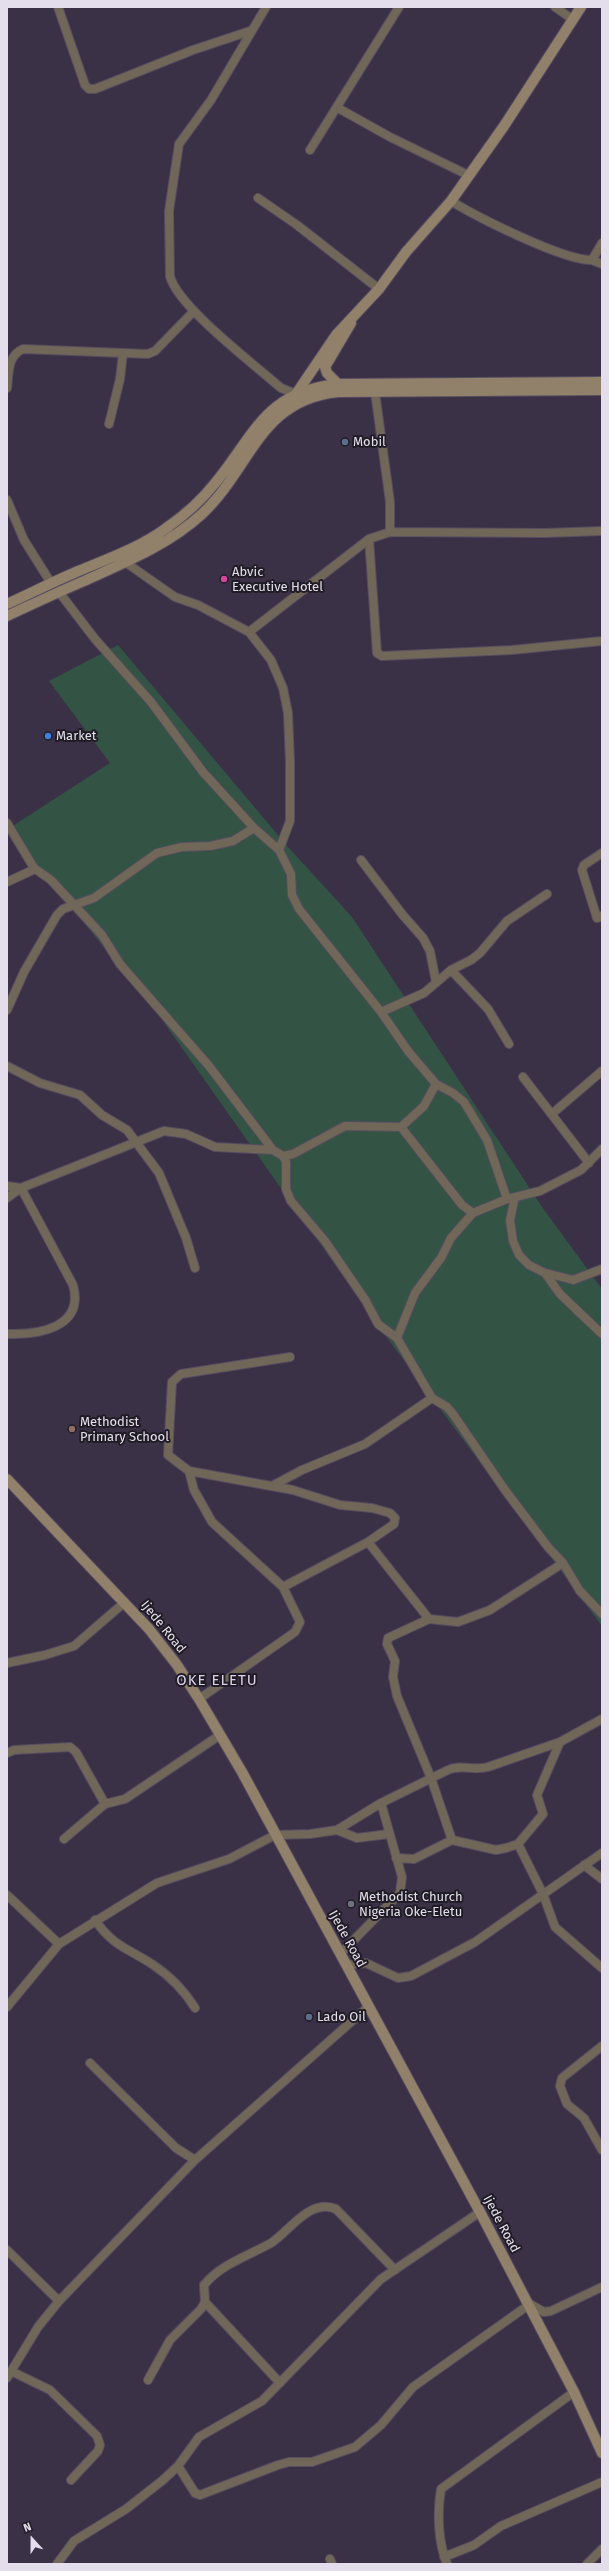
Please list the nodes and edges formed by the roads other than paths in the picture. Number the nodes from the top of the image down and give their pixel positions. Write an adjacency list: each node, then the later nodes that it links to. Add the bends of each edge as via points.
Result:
1 (58, 7): 7 (street, via 85,85 89,89 95,89 193,50)
2 (266, 7): 7 (street)
3 (399, 7): 8 (street)
4 (555, 7): 6 (street)
5 (581, 7): 6 (main road)
6 (572, 19): 10 (main road, via 504,126)
7 (250, 31): 17 (street, via 210,100 182,137 176,154 169,211 170,276 172,286)
8 (338, 108): 9 (street); 10 (street)
9 (310, 150)
10 (468, 175): 12 (main road)
11 (258, 198): 16 (street)
12 (451, 201): 14 (street, via 469,212 545,246 582,260); 16 (main road, via 406,252)
13 (602, 243): 14 (street)
14 (592, 260): 15 (street)
15 (602, 264)
16 (379, 289): 18 (main road)
17 (194, 311): 19 (street, via 155,351 148,354); 25 (street, via 281,388)
18 (353, 318): 21 (main road, via 345,337 326,367 327,373); 25 (main road, via 336,335)
19 (123, 354): 22 (street, via 23,349 16,352 10,360); 26 (street)
20 (602, 382): 21 (main road)
21 (338, 384): 25 (main road)
22 (7, 388)
23 (602, 390): 24 (main road)
24 (375, 392): 29 (street, via 390,502); 31 (main road, via 330,392 299,401 282,412 267,426 225,489 202,514 172,538)
25 (296, 394): 32 (main road, via 261,419 216,482 194,505 165,529 133,548)
26 (109, 424)
27 (7, 500): 32 (street, via 24,540)
28 (602, 531): 29 (street)
29 (390, 532): 30 (street)
30 (369, 540): 36 (street); 37 (street, via 375,646 377,653 382,656 512,650)
31 (125, 562): 33 (main road); 36 (street, via 175,597 198,605)
32 (51, 583): 34 (main road)
33 (59, 592): 35 (main road); 39 (street, via 151,702 203,772)
34 (7, 604)
35 (7, 616)
36 (249, 632): 40 (street, via 271,660 283,688 288,713 292,796 290,821)
37 (602, 641)
38 (7, 823): 43 (street)
39 (254, 828): 40 (street); 46 (street, via 233,841 210,846 182,847 157,853 94,898)
40 (279, 850): 51 (street, via 291,874 292,895 299,909)
41 (602, 853): 47 (street, via 584,865 582,870 597,918)
42 (361, 860): 49 (street, via 423,938 430,951)
43 (35, 869): 44 (street); 46 (street, via 51,880)
44 (7, 882)
45 (547, 894): 48 (street, via 507,921 480,953)
46 (76, 905): 50 (street, via 63,909 57,915 24,972); 61 (street, via 102,935 120,964 209,1066)
47 (602, 916)
48 (451, 970): 49 (street); 52 (street, via 488,1009)
49 (436, 982): 51 (street, via 424,993)
50 (7, 1010)
51 (381, 1012): 56 (street, via 408,1051)
52 (509, 1044)
53 (7, 1066): 59 (street, via 40,1083 87,1099 102,1115 127,1130)
54 (602, 1071): 57 (street)
55 (522, 1077): 57 (street)
56 (436, 1084): 58 (street, via 424,1106); 67 (street, via 454,1093 470,1112 487,1140)
57 (553, 1113): 63 (street)
58 (401, 1127): 62 (street, via 345,1126); 68 (street, via 462,1205)
59 (136, 1141): 61 (street, via 164,1131 186,1134 215,1147); 65 (street); 69 (street, via 159,1173 186,1238)
60 (602, 1149): 63 (street)
61 (273, 1150): 62 (street)
62 (284, 1159): 74 (street, via 285,1179 291,1201 325,1241 366,1301 378,1324)
63 (589, 1163): 67 (street, via 581,1170 540,1191)
64 (7, 1186): 65 (street)
65 (21, 1188): 66 (street); 72 (street, via 76,1295 74,1306 63,1324 35,1334)
66 (7, 1198)
67 (511, 1198): 68 (street); 71 (street, via 510,1220 519,1255 529,1266)
68 (473, 1213): 74 (street, via 451,1238 441,1258 414,1293)
69 (195, 1268)
70 (602, 1269): 71 (street, via 573,1280)
71 (545, 1273): 73 (street, via 560,1294)
72 (7, 1334)
73 (602, 1334)
74 (397, 1338): 76 (street)
75 (290, 1357): 77 (street, via 175,1377 172,1382 168,1455)
76 (432, 1398): 79 (street, via 366,1444 302,1470); 81 (street, via 453,1414 505,1490)
77 (189, 1471): 79 (street); 82 (street, via 194,1490 212,1522)
78 (7, 1479): 83 (main road, Ijede Road)
79 (272, 1486): 80 (street, via 340,1505 372,1508 390,1513 395,1518 394,1524)
80 (368, 1542): 82 (street); 85 (street)
81 (563, 1563): 84 (street, via 580,1591); 85 (street, via 490,1610 458,1622)
82 (283, 1587): 87 (street, via 300,1622 295,1632)
83 (125, 1602): 86 (street, via 74,1646); 87 (main road, Ijede Road, via 168,1653)
84 (602, 1614)
85 (429, 1619): 92 (street, via 391,1635 387,1644 395,1661 397,1696)
86 (7, 1663)
87 (199, 1699): 89 (main road, Ijede Road)
88 (602, 1719): 90 (street)
89 (220, 1735): 94 (street, via 125,1799); 97 (main road, Ijede Road)
90 (560, 1742): 92 (street, via 484,1768 454,1767); 100 (street, via 537,1795 543,1814)
91 (7, 1754): 94 (street, via 14,1750 70,1747 76,1752)
92 (431, 1778): 93 (street); 99 (street)
93 (381, 1803): 95 (street); 96 (street)
94 (105, 1804): 98 (street)
95 (337, 1830): 96 (street, via 357,1838); 97 (street)
96 (389, 1834): 102 (street)
97 (275, 1835): 107 (street, via 229,1859 157,1883); 109 (main road, Ijede Road)
98 (64, 1839)
99 (452, 1840): 100 (street, via 496,1850); 102 (street, via 414,1859)
100 (518, 1844): 105 (street)
101 (602, 1853): 103 (street)
102 (396, 1858): 109 (street, via 402,1877 400,1893)
103 (584, 1866): 104 (street); 105 (street)
104 (602, 1879)
105 (543, 1894): 110 (street, via 475,1942 412,1976 398,1978 366,1962); 111 (street, via 555,1927)
106 (7, 1895): 108 (street)
107 (95, 1920): 108 (street); 114 (street, via 112,1941 153,1965 183,1990)
108 (58, 1944): 113 (street)
109 (340, 1954): 110 (main road, Ijede Road)
110 (347, 1965): 112 (main road, Ijede Road)
111 (602, 1968)
112 (369, 2006): 118 (street); 119 (main road, Ijede Road)
113 (7, 2007)
114 (195, 2008)
115 (602, 2046): 117 (street, via 562,2078 560,2086 567,2104 584,2118)
116 (90, 2063): 118 (street, via 176,2148)
117 (602, 2150)
118 (195, 2160): 123 (street)
119 (480, 2212): 121 (street); 125 (main road, Ijede Road)
120 (7, 2250): 123 (street)
121 (395, 2270): 124 (street, via 336,2209 322,2207 300,2218 277,2239 246,2254 209,2279 204,2285); 128 (street, via 370,2289)
122 (602, 2287): 125 (street, via 551,2311 544,2312)
123 (59, 2301): 126 (street, via 38,2327)
124 (205, 2302): 127 (street, via 196,2316 170,2340); 128 (street)
125 (530, 2304): 129 (main road, Ijede Road); 131 (street, via 414,2387 381,2425 355,2447 312,2462 288,2462 278,2465 200,2495 195,2493)
126 (10, 2375): 132 (street, via 50,2390 100,2440 98,2451)
127 (148, 2380)
128 (280, 2383): 131 (street, via 253,2408 199,2437)
129 (574, 2392): 130 (main road, Ijede Road); 135 (street, via 441,2490 438,2507)
130 (602, 2453)
131 (178, 2466): 136 (street, via 138,2500 74,2541)
132 (71, 2480)
133 (602, 2482): 135 (street, via 501,2526)
134 (602, 2549): 137 (street)
135 (446, 2560)
136 (59, 2562)
137 (587, 2564)

